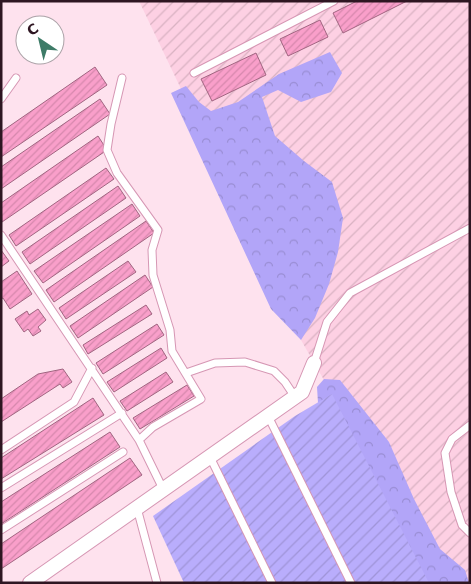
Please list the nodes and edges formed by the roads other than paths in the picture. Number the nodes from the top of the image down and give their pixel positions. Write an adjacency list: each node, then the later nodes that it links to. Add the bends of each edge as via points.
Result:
1 (334, 1): 2 (lane)
2 (194, 73)
3 (16, 78): 5 (lane)
4 (122, 78): 10 (lane, via 108,150 117,173 158,230 152,250 154,275 170,330 172,351)
5 (1, 100)
6 (470, 228): 8 (lane, via 350,293 327,322)
7 (1, 235): 9 (lane)
8 (314, 363): 11 (street, via 302,392)
9 (92, 368): 12 (lane); 16 (lane, via 74,402)
10 (186, 373): 11 (lane, via 215,364 244,362 274,372); 15 (lane, via 201,399 153,427)
11 (295, 397): 13 (street)
12 (122, 413): 15 (lane); 19 (lane)
13 (268, 416): 18 (street); 27 (lane)
14 (470, 425): 23 (lane, via 452,439 445,453 451,492 462,525)
15 (139, 440): 20 (lane)
16 (1, 450)
17 (123, 452): 22 (lane)
18 (210, 457): 20 (street); 26 (lane)
19 (1, 488)
20 (163, 490): 21 (street)
21 (136, 508): 24 (street); 25 (lane)
22 (1, 530)
23 (470, 533)
24 (30, 583)
25 (157, 583)
26 (272, 583)
27 (351, 583)

